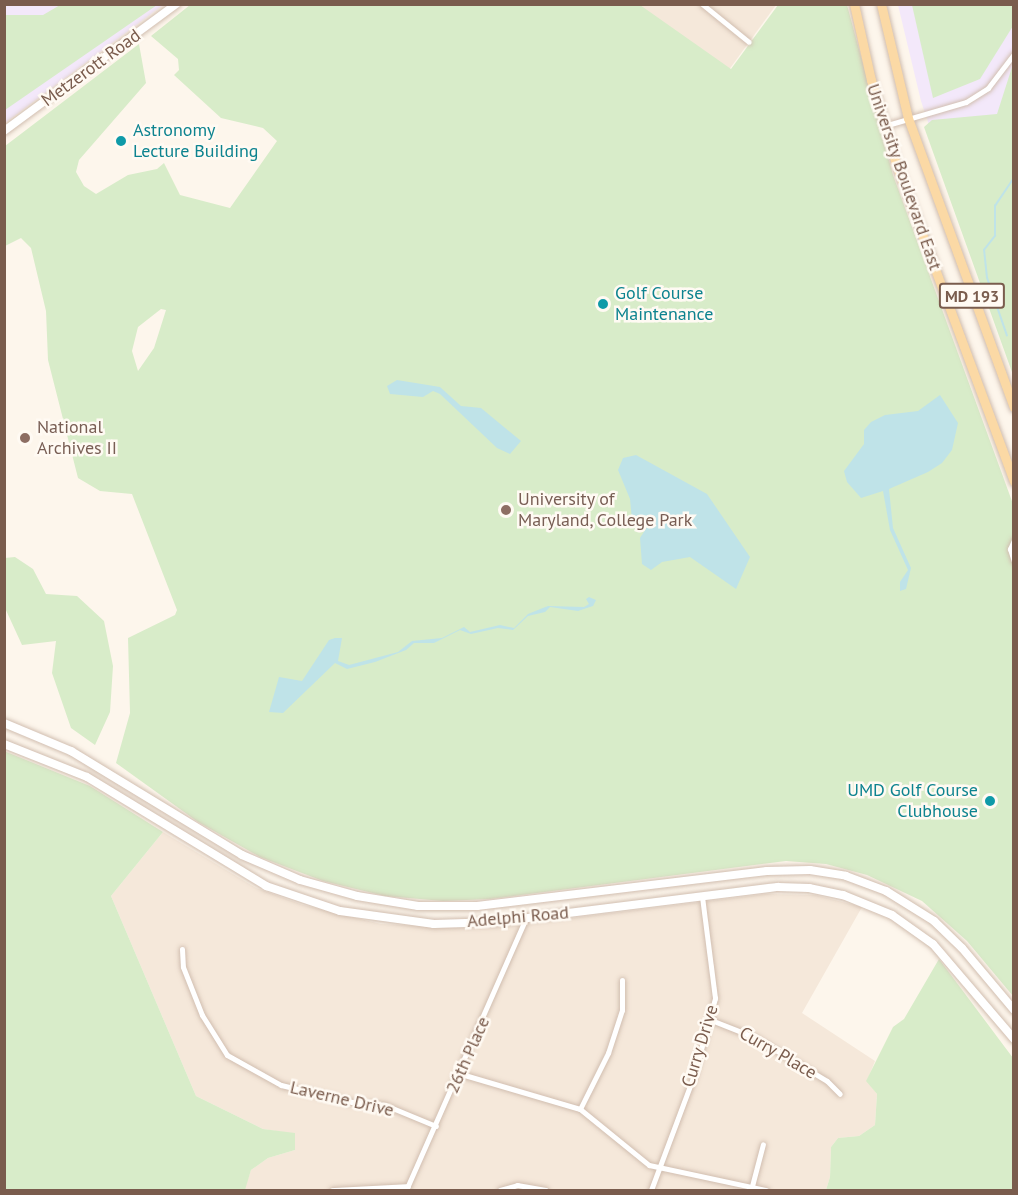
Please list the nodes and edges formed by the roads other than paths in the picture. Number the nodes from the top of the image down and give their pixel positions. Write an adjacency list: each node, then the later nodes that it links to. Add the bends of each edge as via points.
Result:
1 (176, 4): 9 (main road, Metzerott Road)
2 (702, 4): 5 (street)
3 (854, 4): 8 (main road, University Boulevard East / MD 193)
4 (881, 4): 7 (main road, University Boulevard East / MD 193)
5 (749, 42)
6 (1014, 54): 7 (street, via 977,95)
7 (908, 118): 8 (street); 10 (main road, University Boulevard East / MD 193)
8 (884, 126): 11 (main road, University Boulevard East / MD 193)
9 (4, 131)
10 (1014, 407)
11 (1012, 477)
12 (1014, 540): 13 (street, via 1010,549)
13 (1014, 561)
14 (4, 723): 20 (main road, Adelphi Road, via 82,757 242,855 300,880 357,896 418,906 477,906 752,872 810,870 846,876 886,891 934,921 963,948)
15 (4, 744): 17 (main road, Adelphi Road, via 87,777 222,862 289,896 340,911 411,922)
16 (702, 896): 17 (main road, Adelphi Road); 21 (street, Curry Drive, via 715,998); 22 (main road, Adelphi Road, via 778,887 809,888 880,909 942,953)
17 (526, 918): 23 (street, 26th Place)
18 (182, 949): 26 (street, Laverne Drive, via 183,967 202,1015 227,1055 281,1085 352,1102 385,1105)
19 (622, 981): 25 (street, via 622,1010 608,1053)
20 (1014, 1010)
21 (711, 1020): 24 (street, Curry Place, via 754,1037 827,1081); 28 (street, Curry Drive)
22 (1014, 1039)
23 (460, 1074): 25 (street); 26 (street, 26th Place)
24 (840, 1094)
25 (580, 1109): 28 (street, via 640,1160)
26 (436, 1126): 30 (street, 26th Place)
27 (764, 1144): 29 (street)
28 (659, 1167): 29 (street); 34 (street, Curry Drive)
29 (752, 1186): 35 (street)
30 (407, 1188): 31 (street)
31 (332, 1191)
32 (500, 1191): 33 (street, via 517,1185)
33 (546, 1191)
34 (651, 1191)
35 (766, 1191)

